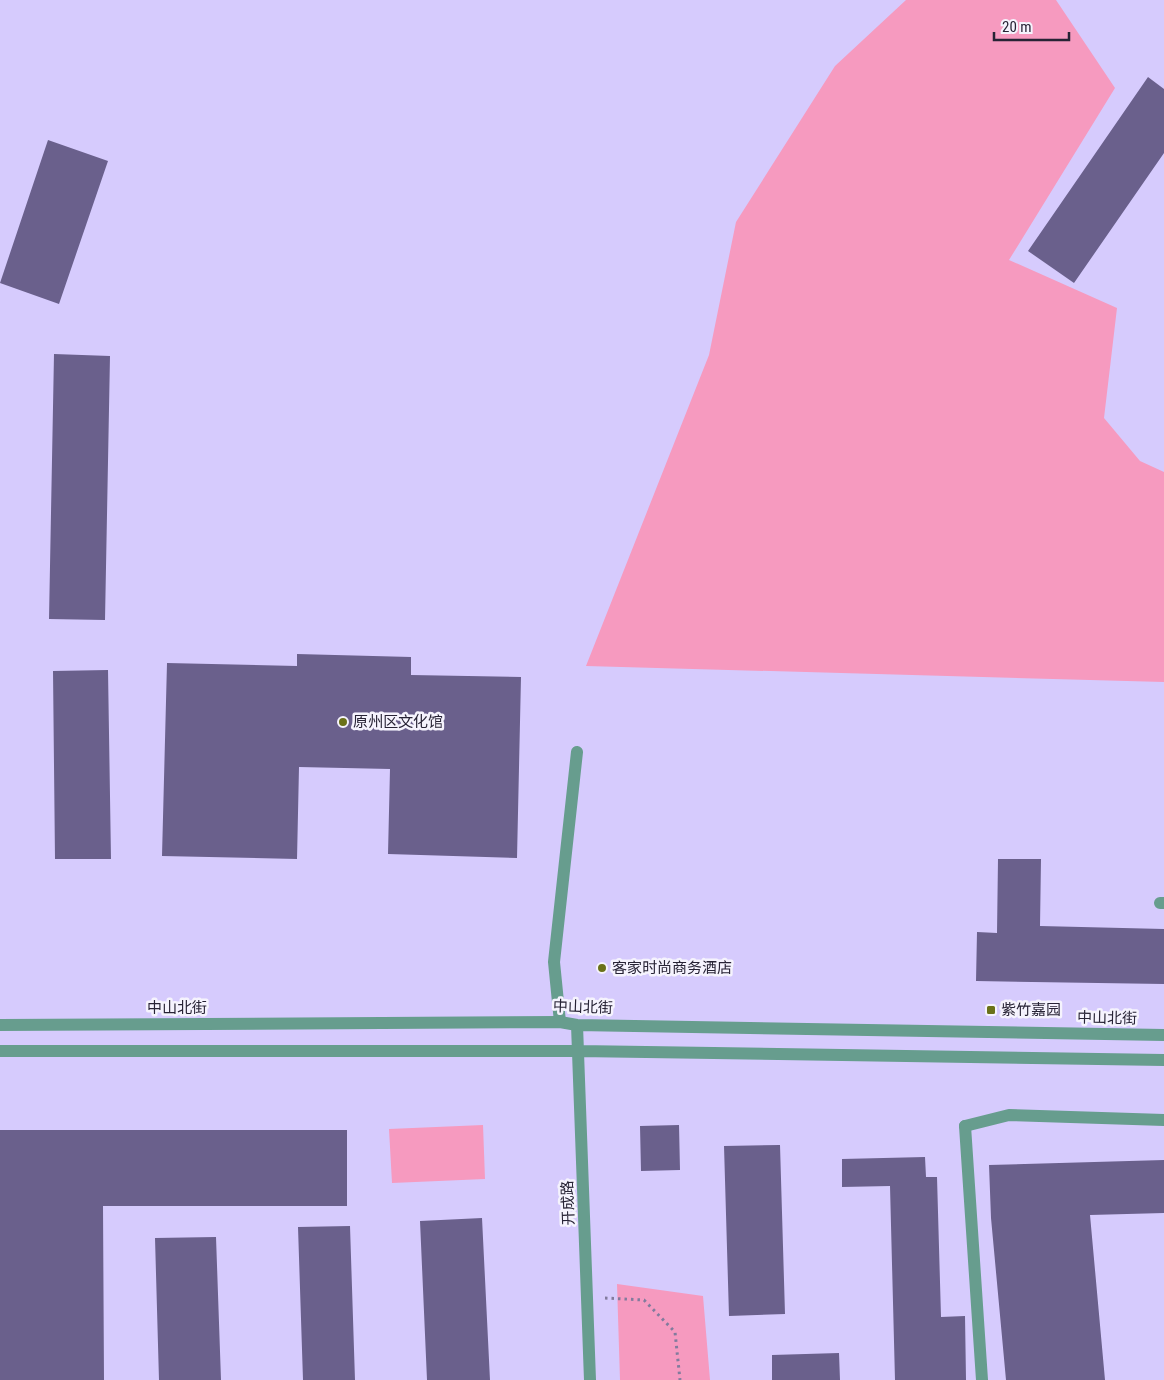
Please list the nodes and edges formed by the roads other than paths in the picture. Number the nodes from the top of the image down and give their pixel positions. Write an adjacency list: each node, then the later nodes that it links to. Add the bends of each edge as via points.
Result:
1 (577, 752): 2 (street, via 554,962)
2 (560, 1022): 3 (street, 中山北街); 4 (street, 中山北街)
3 (0, 1025)
4 (578, 1025): 5 (street, 中山北街); 7 (street, 开成路)
5 (1164, 1035)
6 (0, 1051): 7 (street)
7 (579, 1051): 8 (street); 10 (street, 开成路)
8 (1164, 1060)
9 (1164, 1120): 11 (street, via 1009,1115 965,1126)
10 (590, 1380)
11 (982, 1380)

